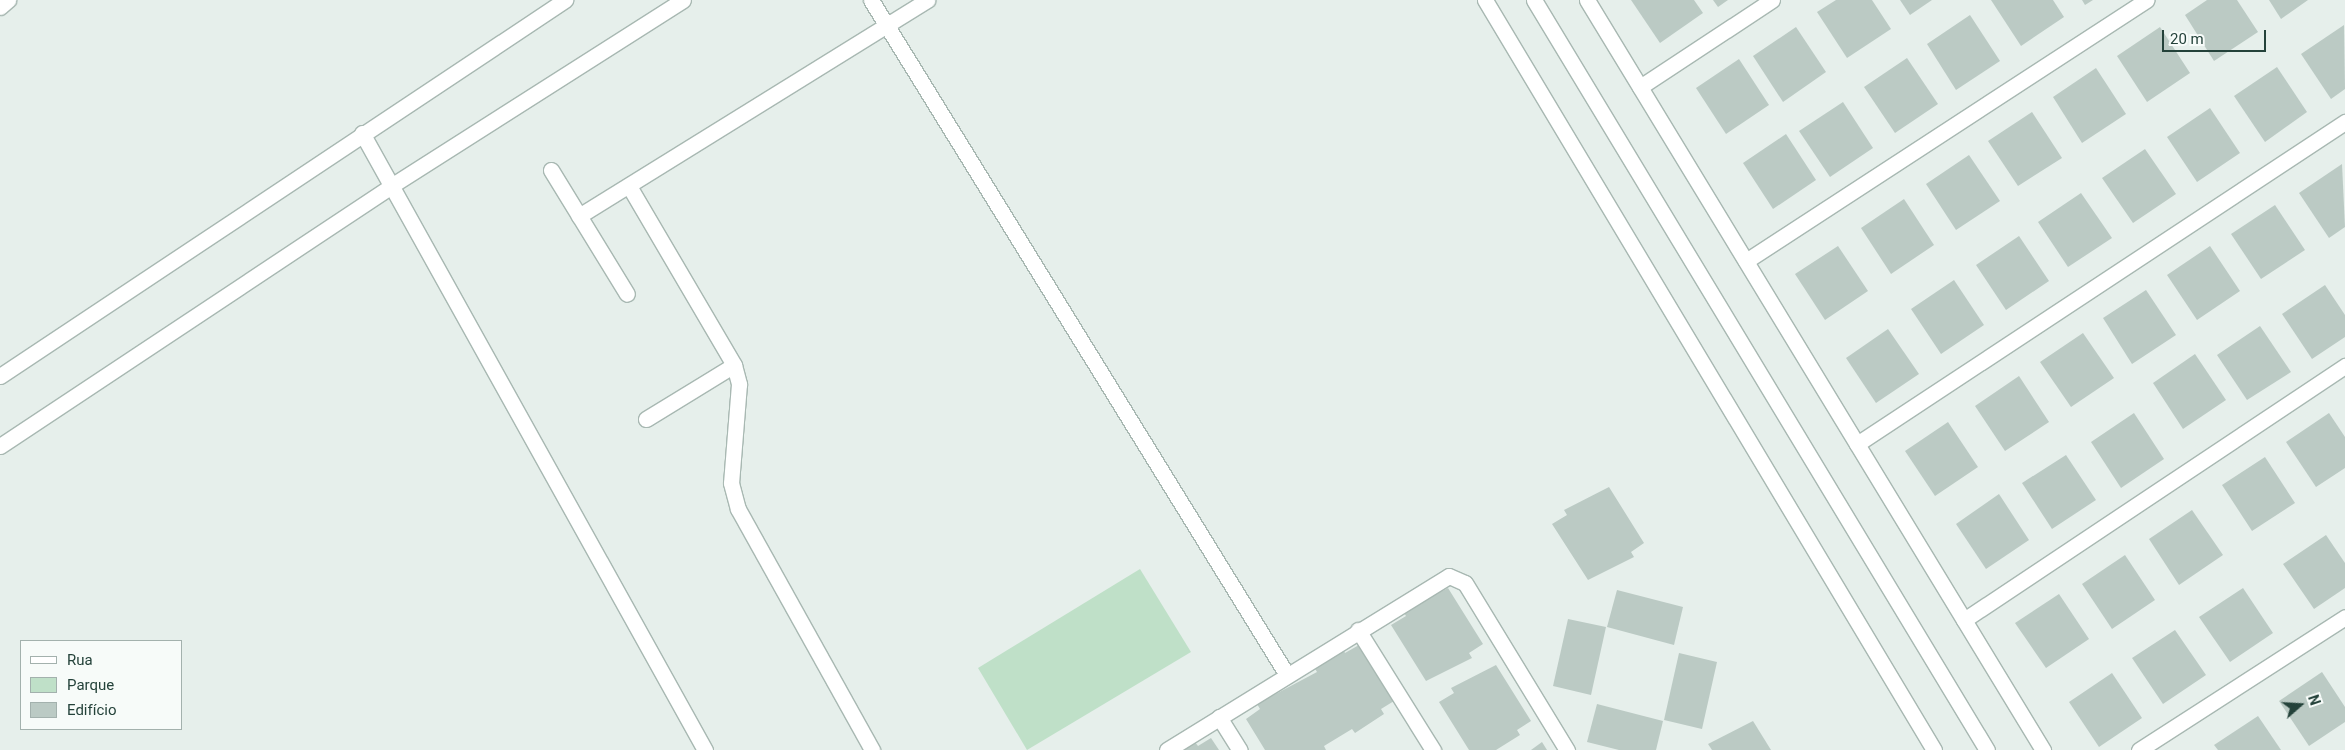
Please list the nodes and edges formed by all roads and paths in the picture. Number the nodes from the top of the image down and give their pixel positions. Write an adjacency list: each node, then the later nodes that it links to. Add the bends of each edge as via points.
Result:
1 (8, 0): 11 (street)
2 (565, 0): 15 (street)
3 (683, 0): 17 (street)
4 (872, 0): 12 (street)
5 (927, 0): 12 (street)
6 (1485, 0): 39 (street)
7 (1534, 0): 40 (street)
8 (1587, 0): 13 (street)
9 (1772, 0): 13 (street)
10 (2147, 0): 20 (street)
11 (0, 7)
12 (887, 25): 18 (street); 31 (street)
13 (1640, 87): 20 (street)
14 (2345, 122): 26 (street)
15 (362, 133): 17 (street); 24 (street)
16 (551, 170): 19 (street)
17 (391, 186): 27 (street); 33 (street)
18 (629, 186): 19 (street); 22 (street)
19 (579, 216): 21 (street)
20 (1746, 261): 26 (street)
21 (627, 294)
22 (734, 365): 25 (street); 34 (street, via 739,384 731,483 738,509)
23 (2345, 366): 29 (street)
24 (0, 376)
25 (646, 419)
26 (1857, 444): 29 (street)
27 (0, 446)
28 (2345, 617): 42 (street)
29 (1964, 620): 41 (street)
30 (1358, 630): 31 (street); 37 (street); 38 (street, via 1440,578 1458,577)
31 (1287, 675): 32 (street)
32 (1220, 717): 35 (street); 36 (street)
33 (706, 750)
34 (872, 750)
35 (1167, 750)
36 (1240, 750)
37 (1434, 750)
38 (1567, 750)
39 (1934, 750)
40 (1987, 750)
41 (2043, 750)
42 (2139, 750)

